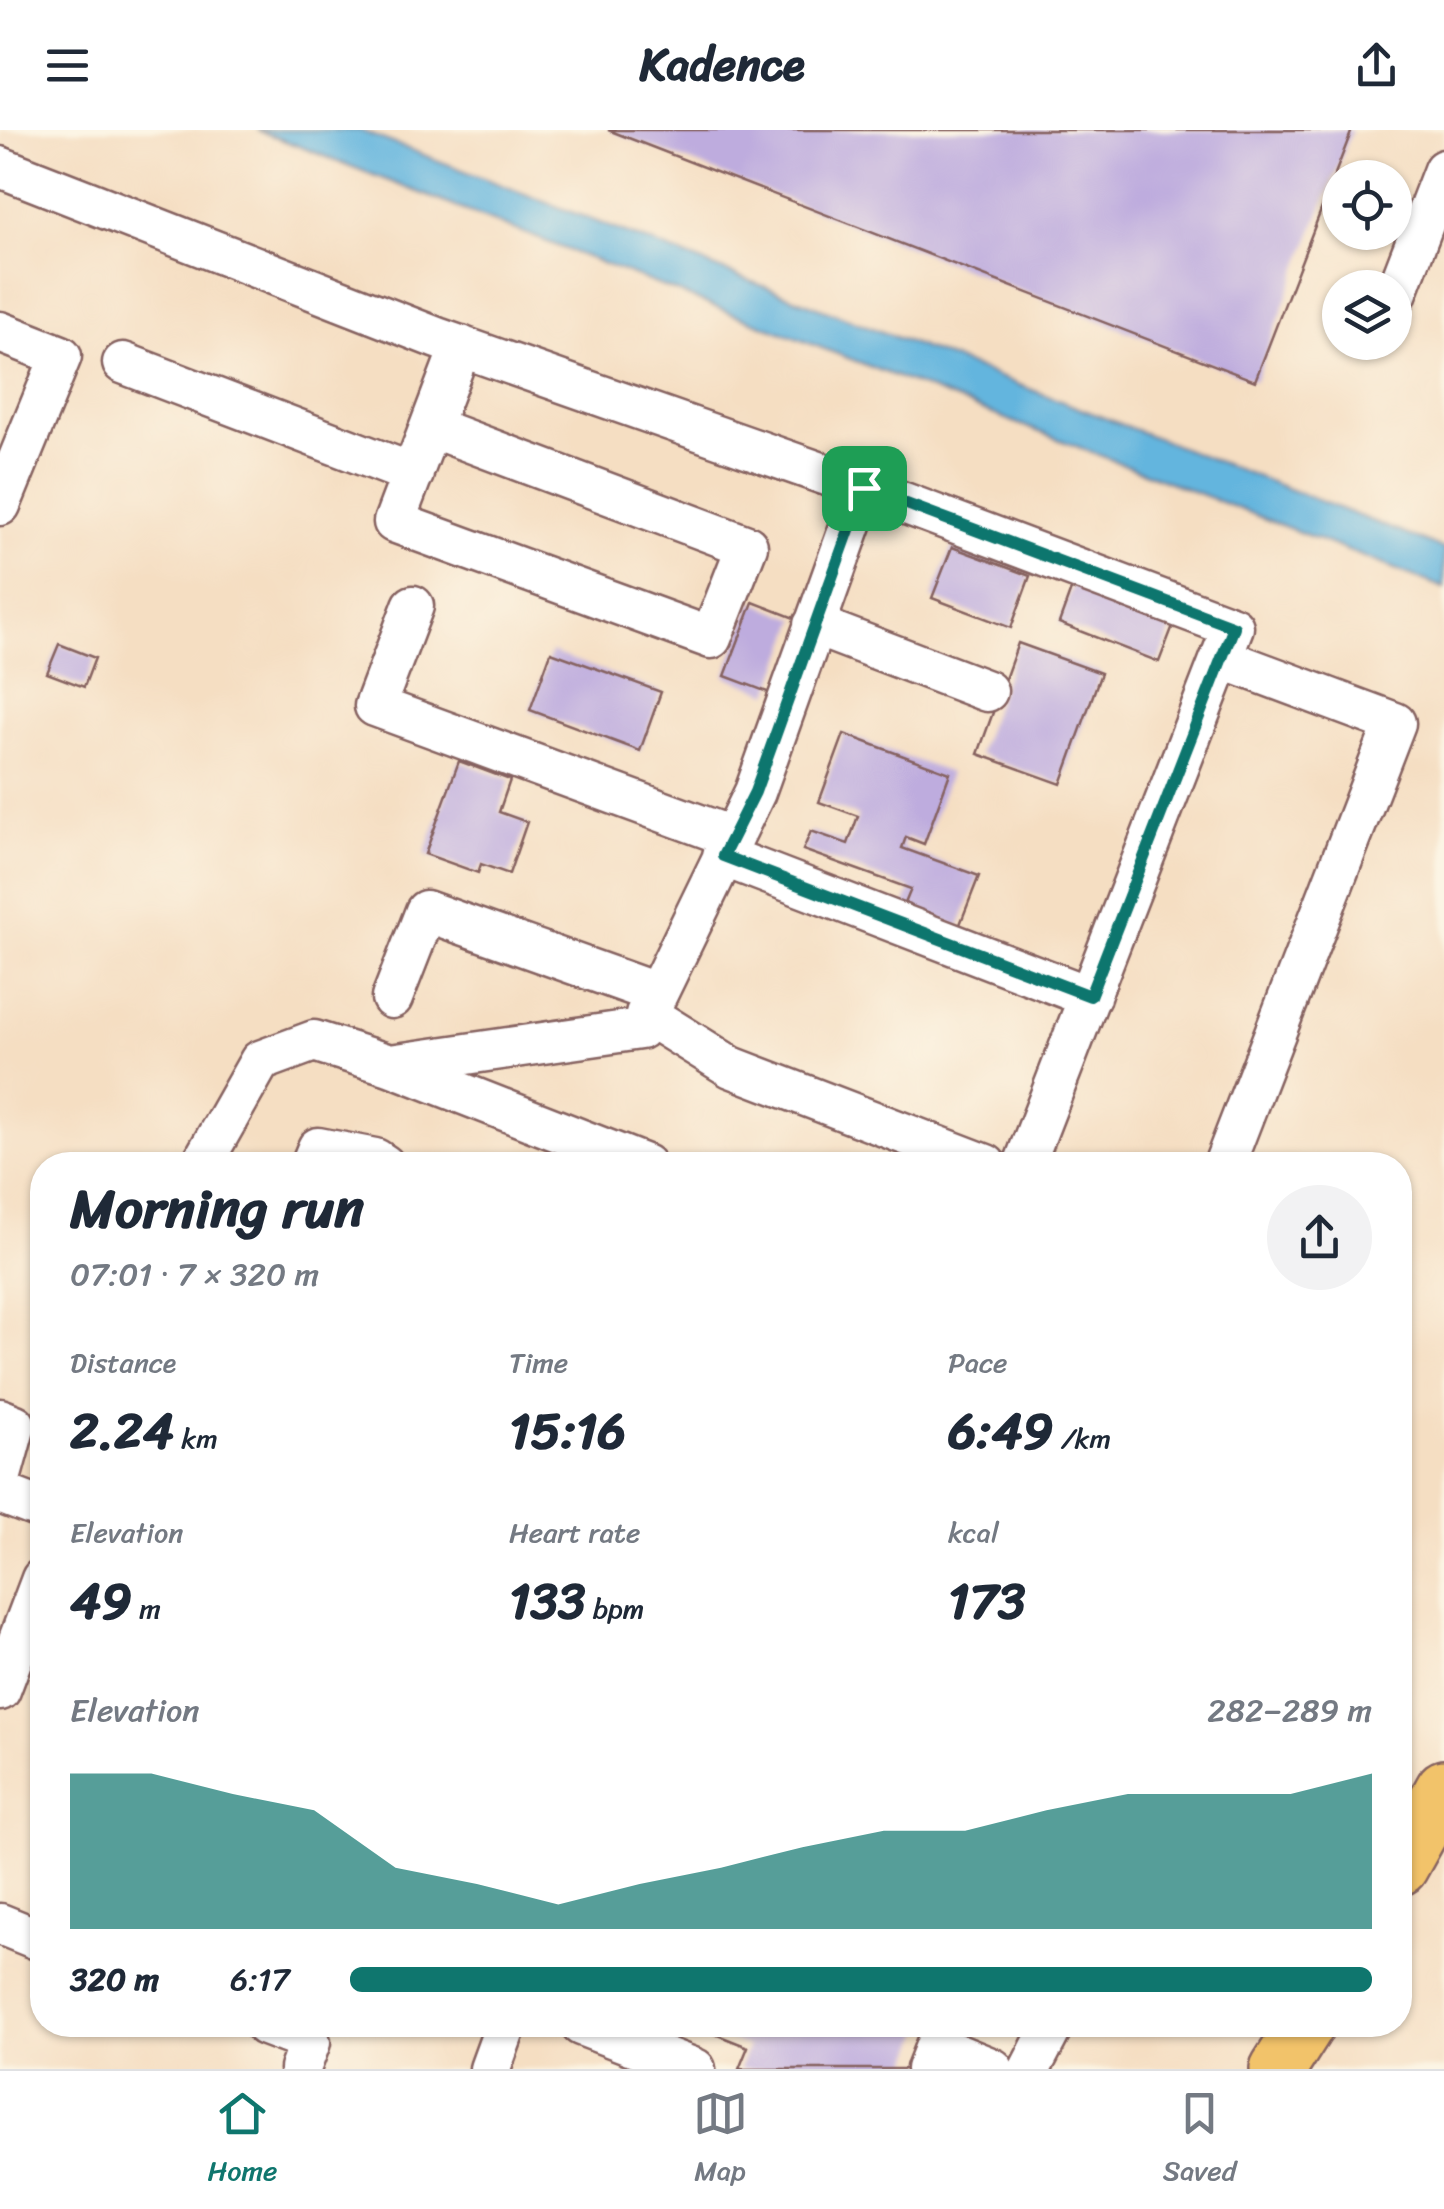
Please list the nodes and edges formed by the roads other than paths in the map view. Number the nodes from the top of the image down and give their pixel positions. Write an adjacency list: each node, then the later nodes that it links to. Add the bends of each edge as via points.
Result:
1 (0, 166): 5 (street)
2 (1444, 170): 3 (street)
3 (1405, 270)
4 (0, 332): 8 (street, via 61,356)
5 (461, 346): 7 (street); 10 (street)
6 (122, 363): 9 (street)
7 (430, 427): 9 (street); 9 (street, via 746,546 711,638 394,522)
8 (13, 439): 11 (street)
9 (413, 474)
10 (864, 488): 13 (street); 14 (street, via 1234,627)
11 (0, 506)
12 (412, 606): 16 (street, via 375,706)
13 (814, 625): 15 (street); 16 (street, via 755,792)
14 (1221, 658): 17 (street); 27 (street, via 1394,723)
15 (987, 691)
16 (728, 847): 17 (street); 19 (street)
17 (1090, 996): 26 (street)
18 (392, 998): 19 (street, via 426,911)
19 (651, 1003): 20 (street, via 640,1028); 25 (street, via 731,1067)
20 (390, 1065): 21 (street, via 314,1041 260,1060); 24 (street)
21 (207, 1152)
22 (316, 1152): 23 (street)
23 (339, 1152)
24 (612, 1152)
25 (952, 1152)
26 (1029, 1152)
27 (1229, 1152)
28 (0, 1419): 29 (street, via 16,1424)
29 (0, 1479)
30 (0, 1493): 31 (street)
31 (30, 1504)
32 (30, 1611): 33 (street)
33 (0, 1690)
34 (1444, 1788): 35 (highway)
35 (1412, 1845)
36 (298, 2037): 41 (street, via 310,2042)
37 (502, 2037): 42 (street)
38 (639, 2037): 43 (street)
39 (1047, 2037): 46 (street)
40 (1298, 2037): 47 (highway)
41 (300, 2069)
42 (490, 2069)
43 (694, 2069)
44 (927, 2069): 45 (street, via 936,2046)
45 (993, 2069)
46 (1030, 2069)
47 (1278, 2069)

